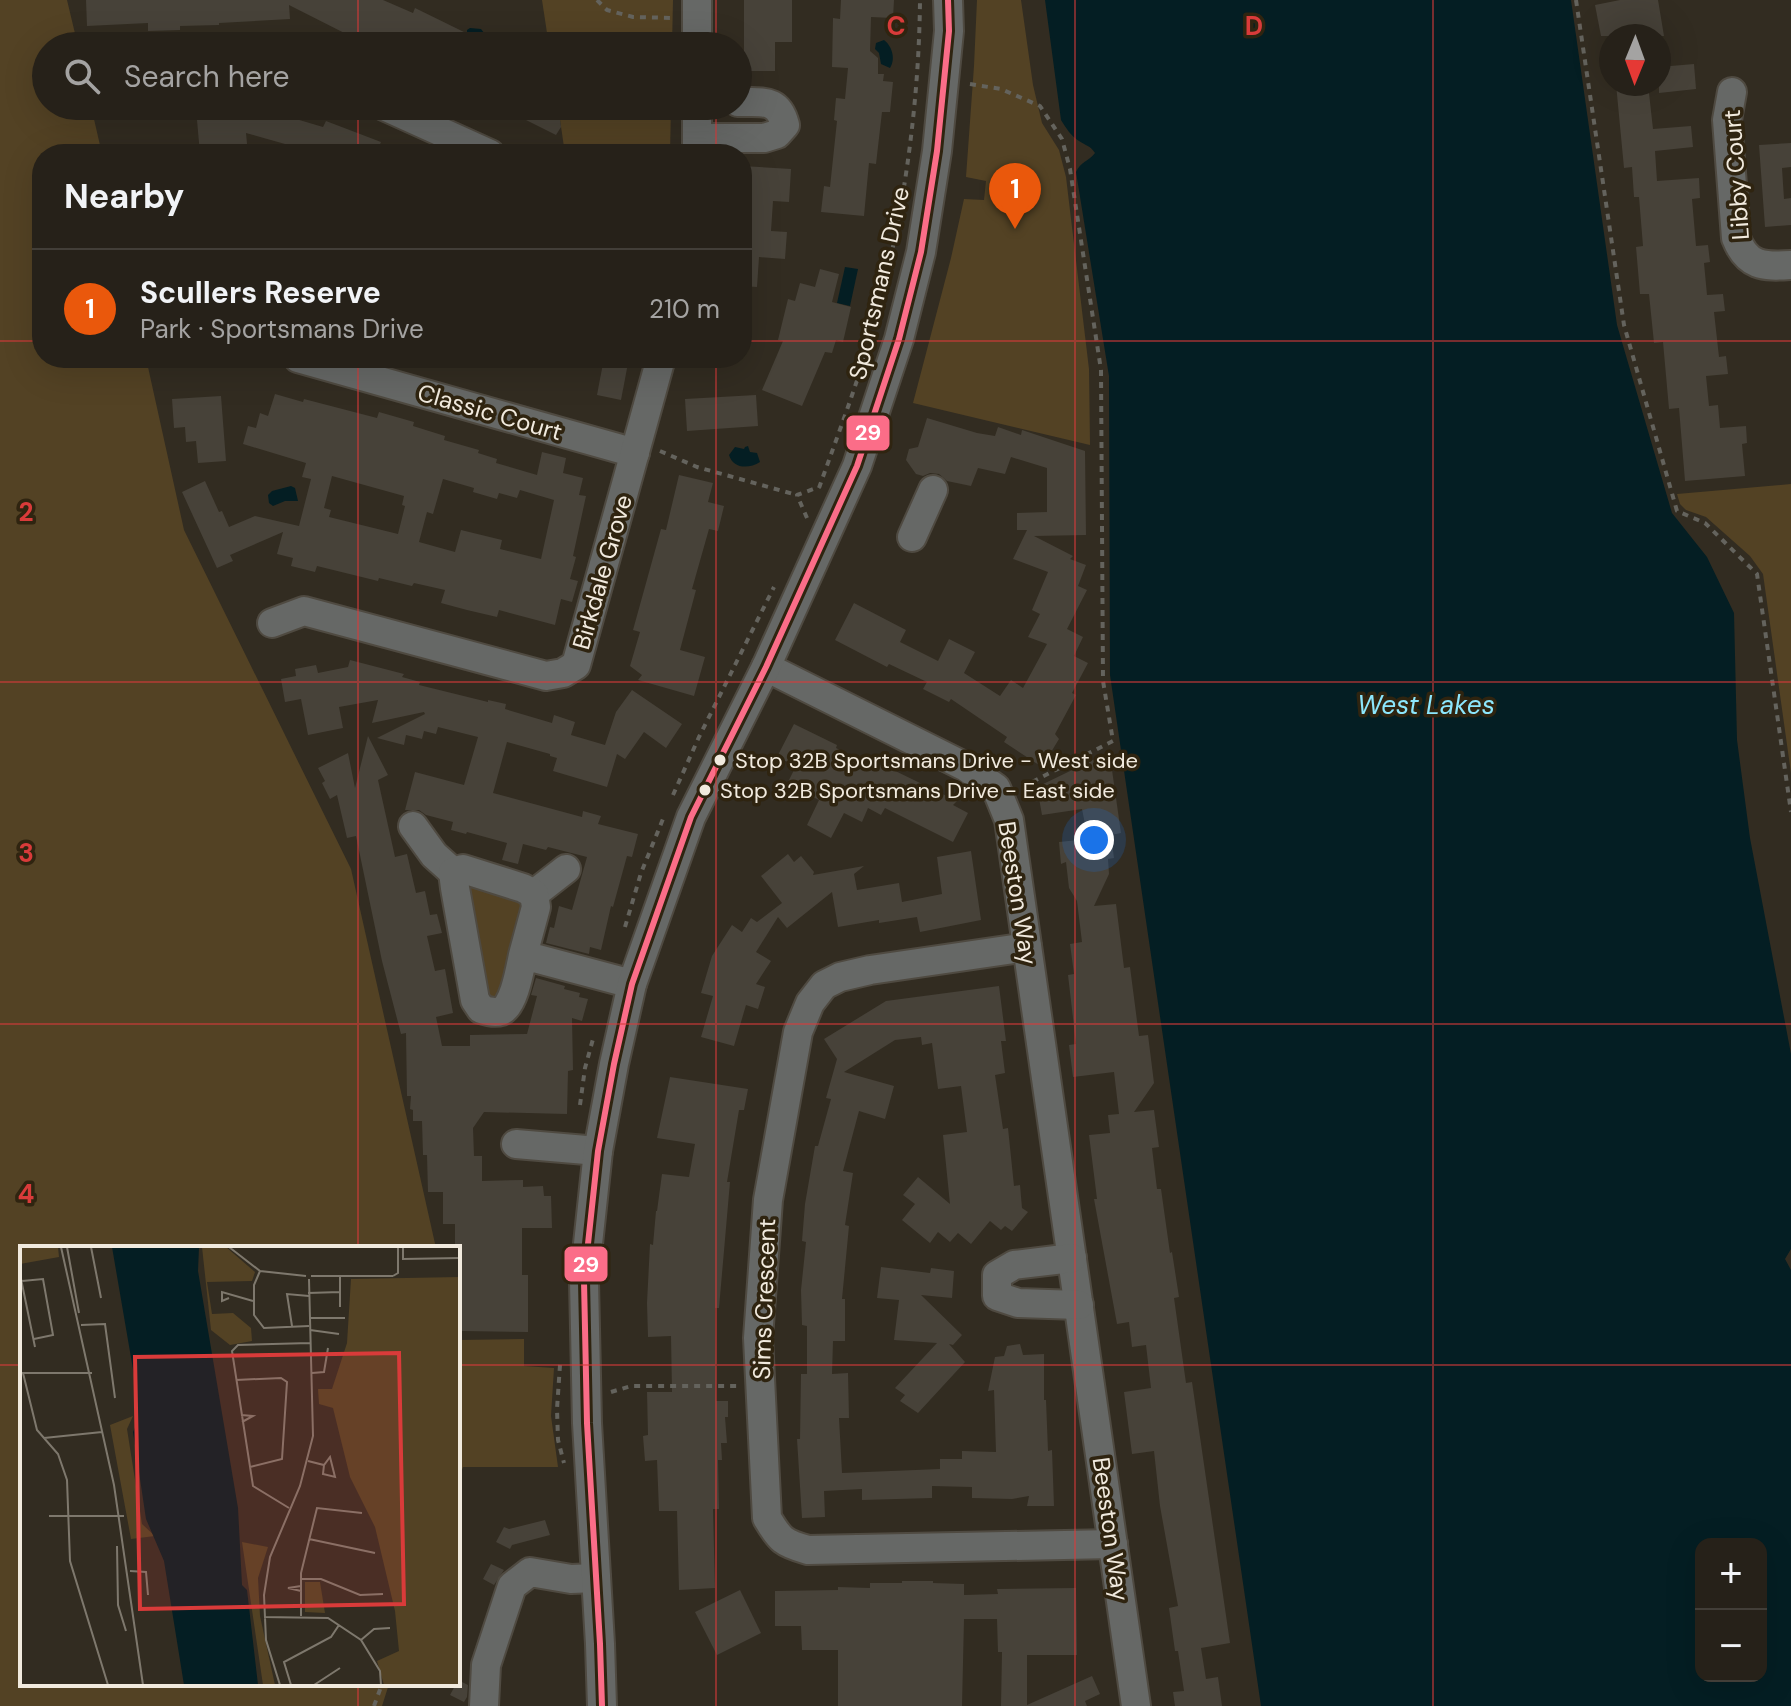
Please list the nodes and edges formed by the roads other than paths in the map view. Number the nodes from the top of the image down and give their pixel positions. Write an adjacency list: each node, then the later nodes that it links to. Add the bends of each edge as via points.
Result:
1 (948, 0): 18 (street, Sportsmans Drive, via 937,151 921,252 899,339 857,466)
2 (689, 9): 3 (street)
3 (694, 32)
4 (1732, 92): 11 (street, Libby Court, via 1727,120 1736,238 1750,260 1770,267)
5 (752, 102): 10 (street, via 770,103 781,111 785,125 764,138)
6 (415, 120): 8 (street)
7 (697, 120): 9 (street)
8 (468, 144)
9 (697, 144)
10 (714, 144)
11 (1791, 265)
12 (333, 368): 14 (street, Classic Court)
13 (658, 368): 14 (street, Birkdale Grove)
14 (635, 453): 17 (street, Birkdale Grove, via 576,665 563,673 546,676 304,611)
15 (933, 490): 16 (street)
16 (912, 537)
17 (272, 623)
18 (766, 667): 23 (street, Beeston Way, via 966,767 996,788 1009,820); 25 (street, Sportsmans Drive, via 691,817)
19 (413, 826): 21 (street)
20 (566, 869): 22 (street)
21 (453, 872): 22 (street, via 463,869); 24 (street, via 475,1000 481,1009 502,1011 510,1005)
22 (534, 894): 24 (street, via 536,907)
23 (1027, 947): 28 (street, Beeston Way); 30 (street, Sims Crescent, via 840,977 824,985 810,1003 798,1032 768,1200 758,1338 767,1518 778,1538 808,1550)
24 (523, 955): 25 (street)
25 (632, 984): 27 (street, Sportsmans Drive)
26 (516, 1144): 27 (street)
27 (598, 1151): 31 (street, Sportsmans Drive, via 584,1281)
28 (1072, 1258): 29 (street, Beeston Way); 29 (street, via 1014,1265 997,1275 997,1296 1018,1303)
29 (1079, 1305): 30 (street, Beeston Way)
30 (1113, 1544): 34 (street, Beeston Way)
31 (596, 1578): 32 (street, via 530,1572 512,1586 486,1665); 33 (street, Sportsmans Drive)
32 (484, 1706)
33 (602, 1706)
34 (1136, 1706)

